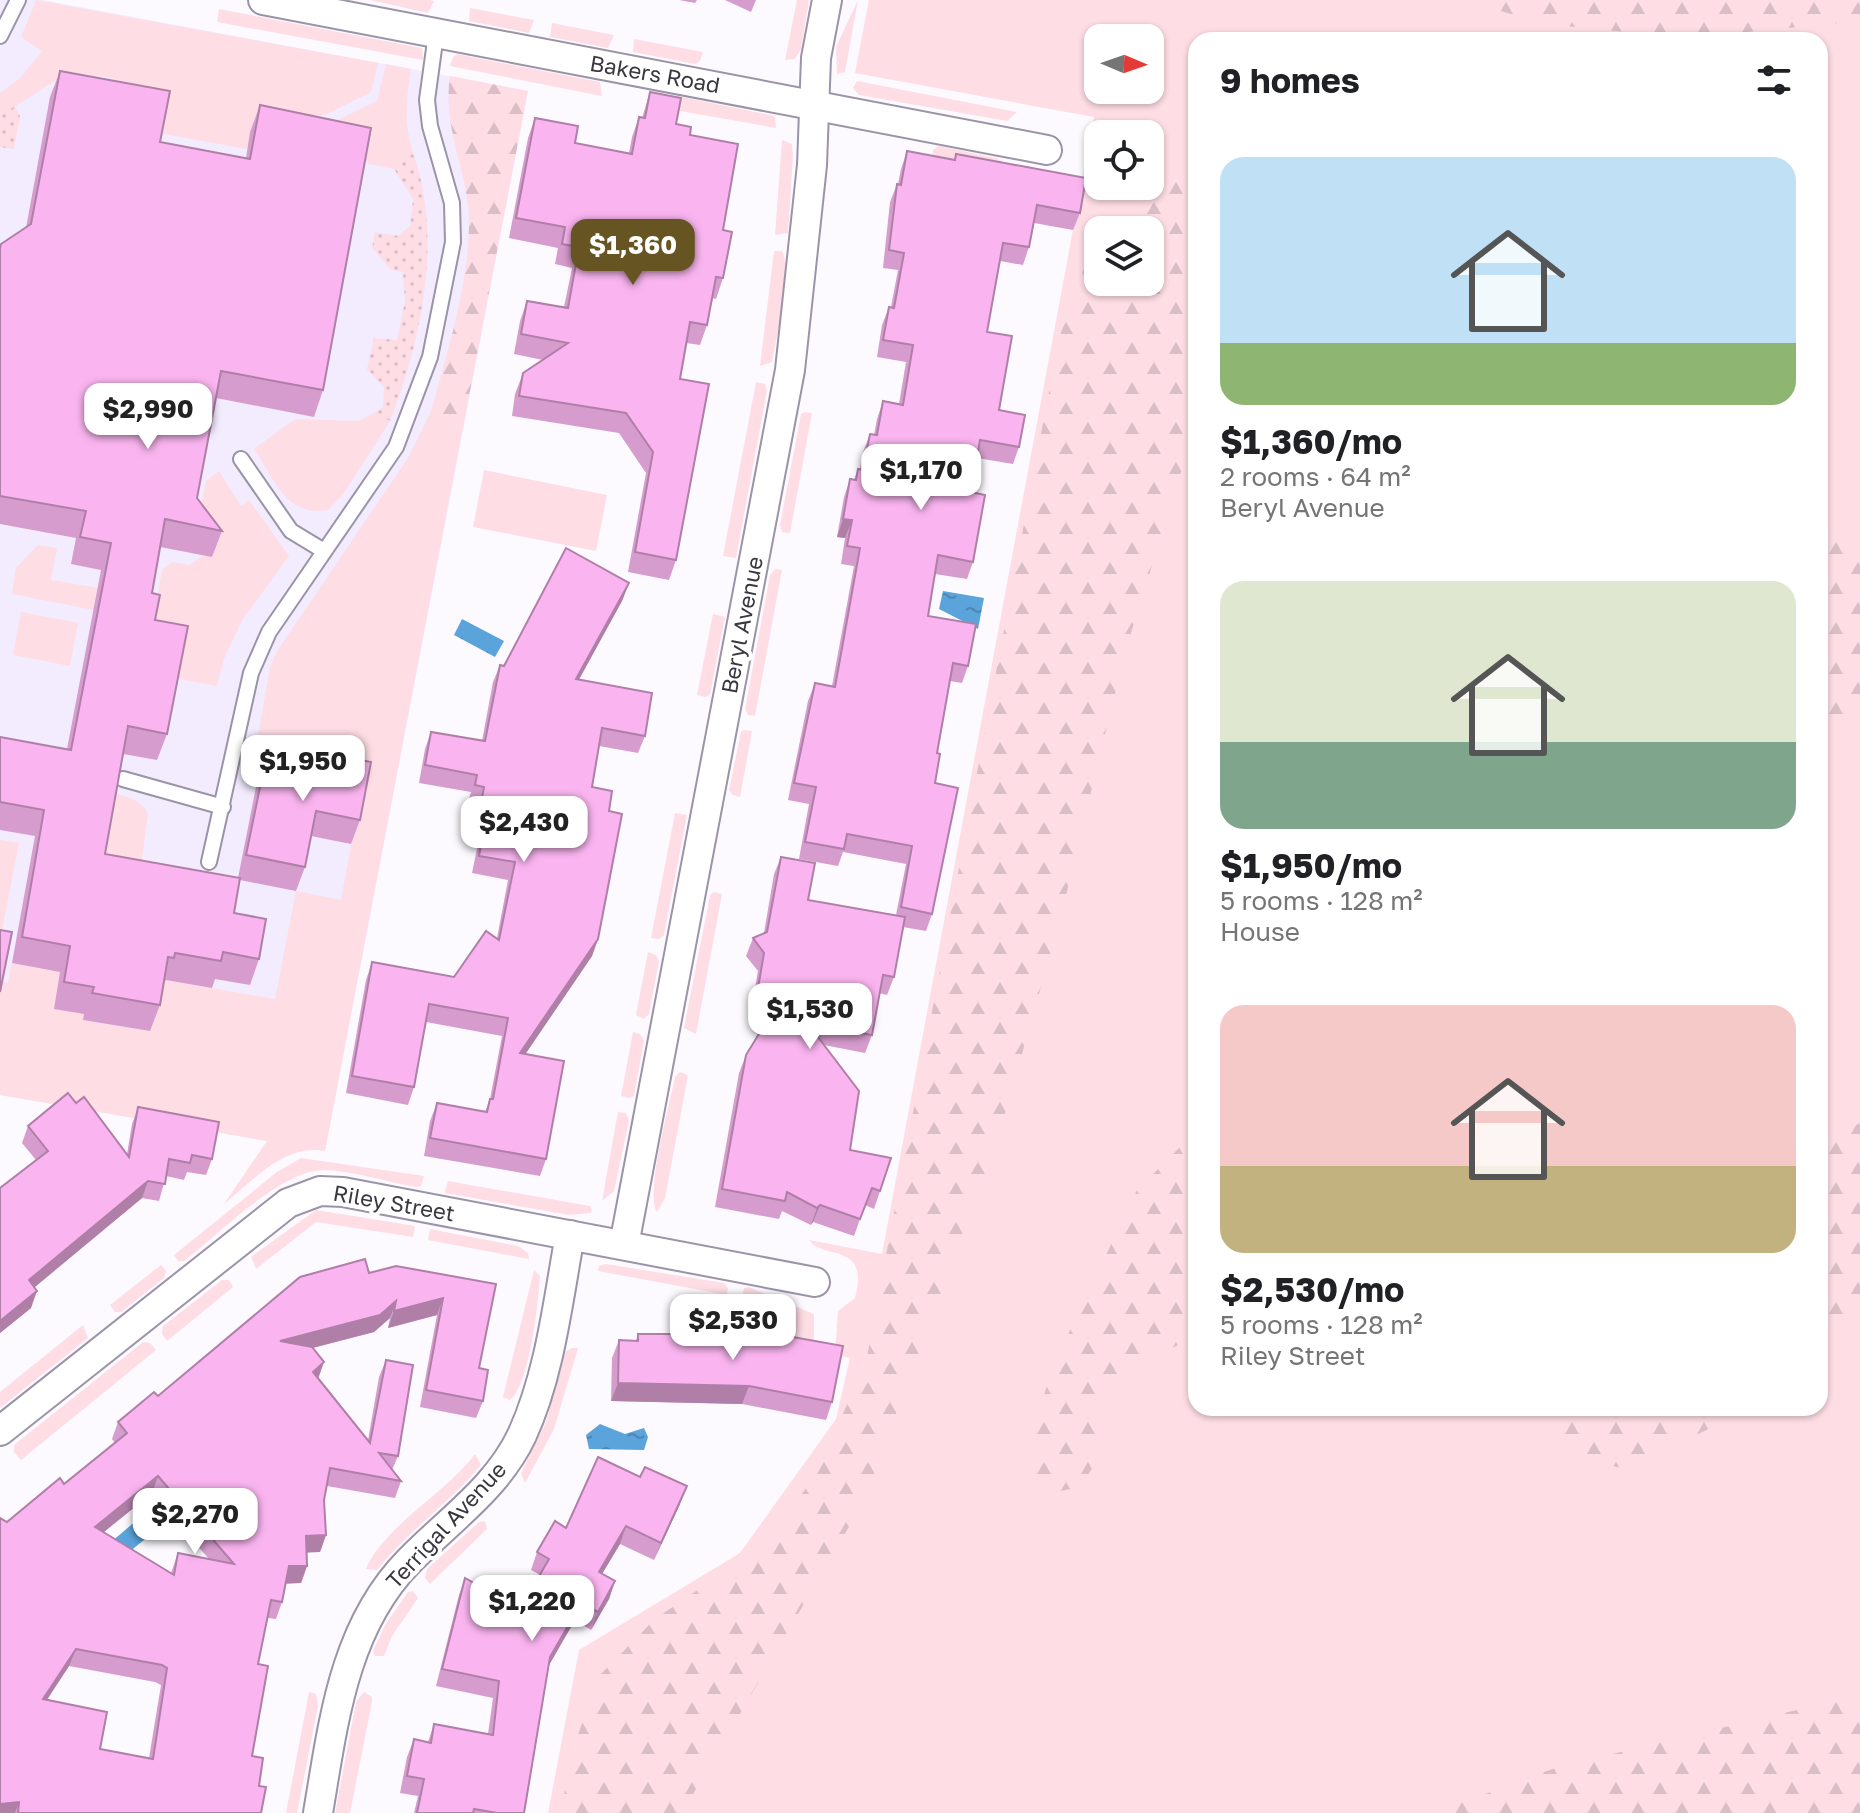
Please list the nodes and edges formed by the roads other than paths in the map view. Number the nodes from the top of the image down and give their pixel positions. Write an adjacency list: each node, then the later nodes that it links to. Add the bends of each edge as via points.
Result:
1 (18, 0): 5 (lane)
2 (263, 0): 4 (street, Bakers Road)
3 (827, 0): 6 (street, Beryl Avenue, via 816,58)
4 (436, 34): 6 (street, Bakers Road); 9 (lane, via 427,100 452,203 446,285 413,410 396,447)
5 (0, 36)
6 (815, 104): 7 (street, Bakers Road); 14 (street, Beryl Avenue, via 800,307 790,370)
7 (1047, 150)
8 (241, 459): 9 (lane, via 291,531)
9 (324, 551): 11 (lane, via 269,632 251,673)
10 (123, 779): 11 (lane)
11 (223, 807): 12 (lane)
12 (209, 862)
13 (570, 1235): 14 (street, Riley Street); 16 (street, Riley Street, via 343,1192 305,1194); 17 (street, Terrigal Avenue, via 543,1372 521,1436 483,1492 408,1562 365,1622 338,1698)
14 (624, 1245): 15 (street, Riley Street)
15 (815, 1282)
16 (0, 1431)
17 (318, 1813)

